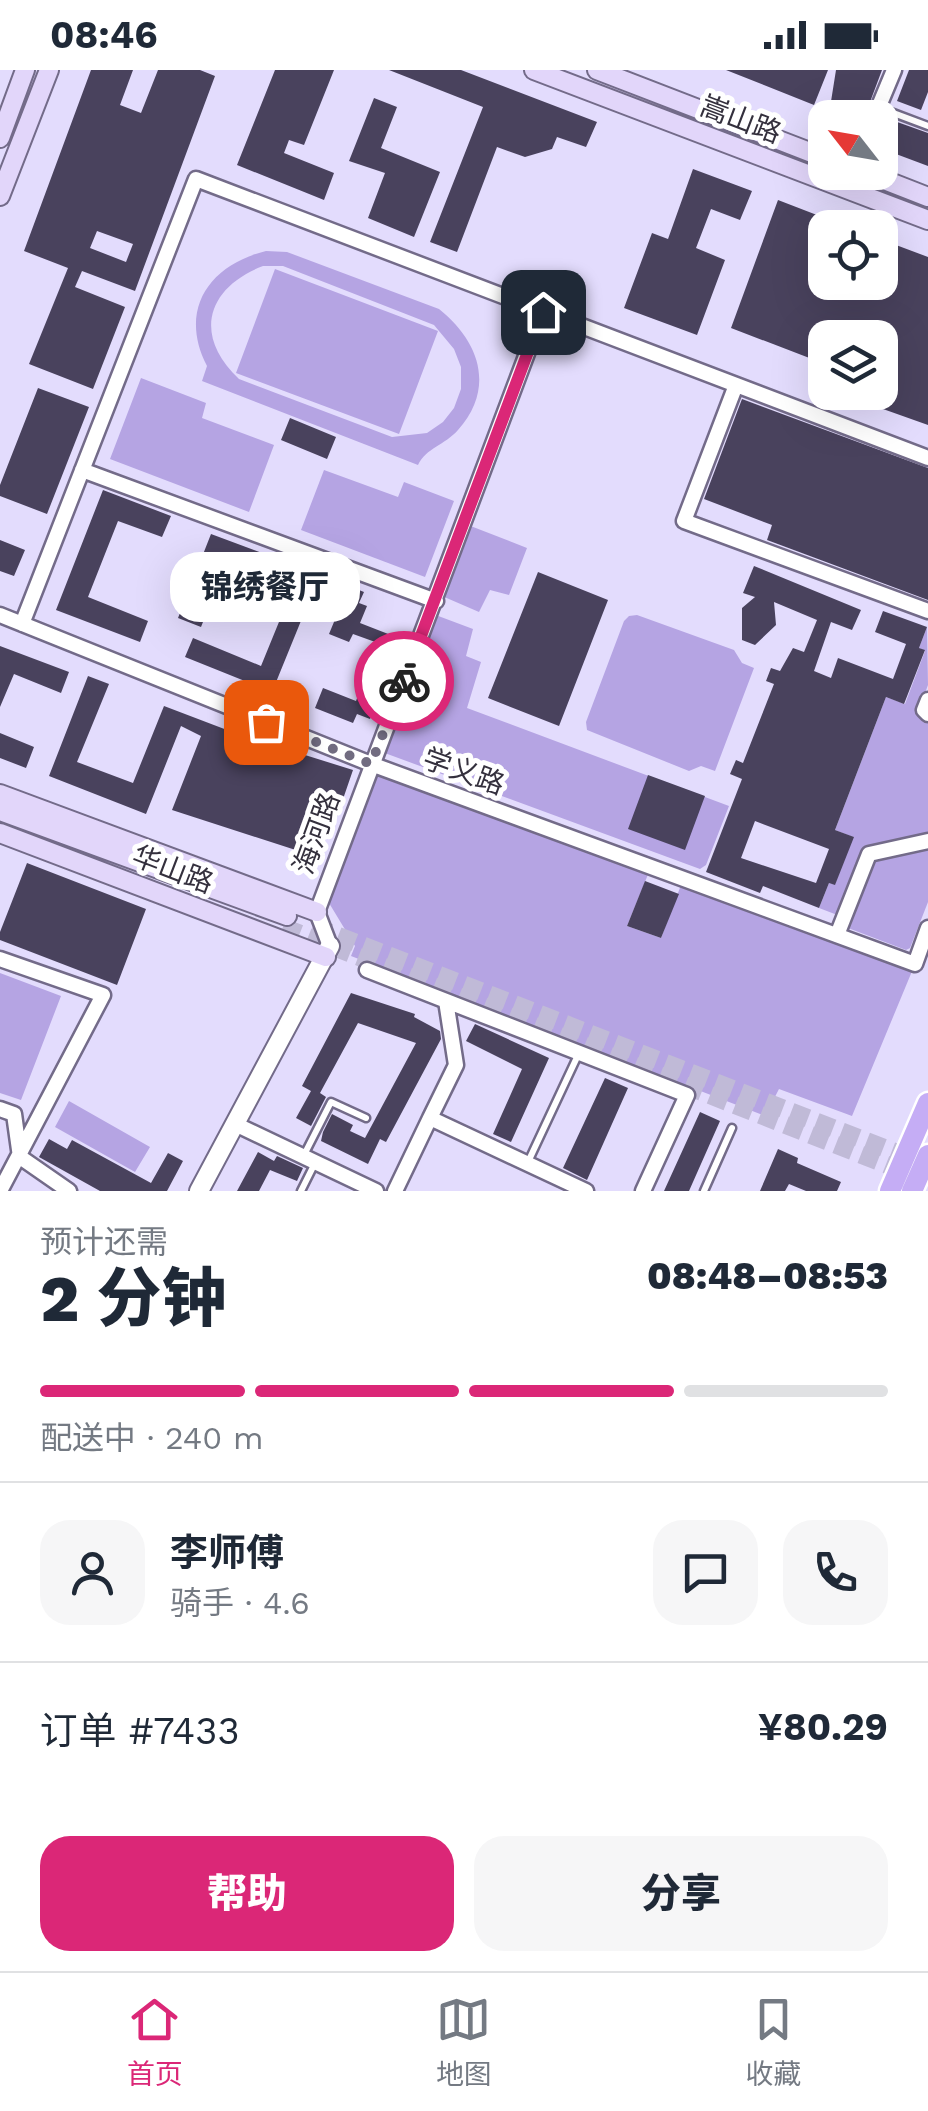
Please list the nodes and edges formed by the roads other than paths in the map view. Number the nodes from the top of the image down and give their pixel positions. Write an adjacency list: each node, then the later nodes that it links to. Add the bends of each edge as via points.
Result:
1 (25, 70): 10 (main road)
2 (49, 70): 14 (main road)
3 (534, 70): 15 (main road, 嵩山路)
4 (597, 70): 6 (main road, 嵩山路)
5 (894, 70): 7 (street)
6 (624, 75): 11 (main road, 嵩山路)
7 (881, 100)
8 (898, 118): 9 (lane)
9 (928, 126)
10 (0, 138)
11 (808, 151)
12 (898, 185): 13 (main road)
13 (928, 197)
14 (0, 199)
15 (928, 220)
16 (543, 312): 17 (street); 19 (street, via 196,179); 20 (street, 海河路)
17 (736, 385): 18 (street); 21 (street, via 684,521)
18 (928, 458)
19 (82, 470): 20 (street); 23 (street)
20 (436, 601): 26 (street, 海河路)
21 (928, 612)
22 (0, 615): 23 (street, 学义路)
23 (22, 624): 26 (street, 学义路)
24 (928, 700): 25 (street)
25 (928, 714)
26 (371, 764): 32 (street, 海河路); 34 (street, 学义路)
27 (0, 794): 32 (main road)
28 (0, 811): 29 (main road, 华山路, via 285,922)
29 (0, 823)
30 (0, 833): 35 (main road, 华山路)
31 (928, 840): 34 (street, via 868,854)
32 (317, 912): 35 (street, 海河路)
33 (928, 928): 34 (street, 学义路, via 915,964)
34 (837, 934)
35 (328, 951): 44 (street)
36 (0, 959): 47 (street, via 103,994)
37 (367, 970): 38 (street)
38 (446, 1001): 39 (street); 43 (street, via 456,1066)
39 (579, 1053): 49 (lane); 58 (street, via 686,1096)
40 (928, 1103): 46 (main road)
41 (0, 1109): 47 (street, via 14,1114)
42 (366, 1118): 48 (lane, via 331,1102)
43 (430, 1118): 49 (street); 56 (street)
44 (235, 1124): 48 (street); 53 (street)
45 (732, 1128): 59 (lane)
46 (923, 1148): 50 (main road)
47 (20, 1157): 51 (street); 52 (street)
48 (309, 1159): 54 (lane); 55 (street)
49 (527, 1164): 57 (street)
50 (905, 1189)
51 (0, 1191)
52 (69, 1191)
53 (199, 1191)
54 (301, 1191)
55 (376, 1191)
56 (395, 1191)
57 (586, 1191)
58 (643, 1191)
59 (704, 1191)

